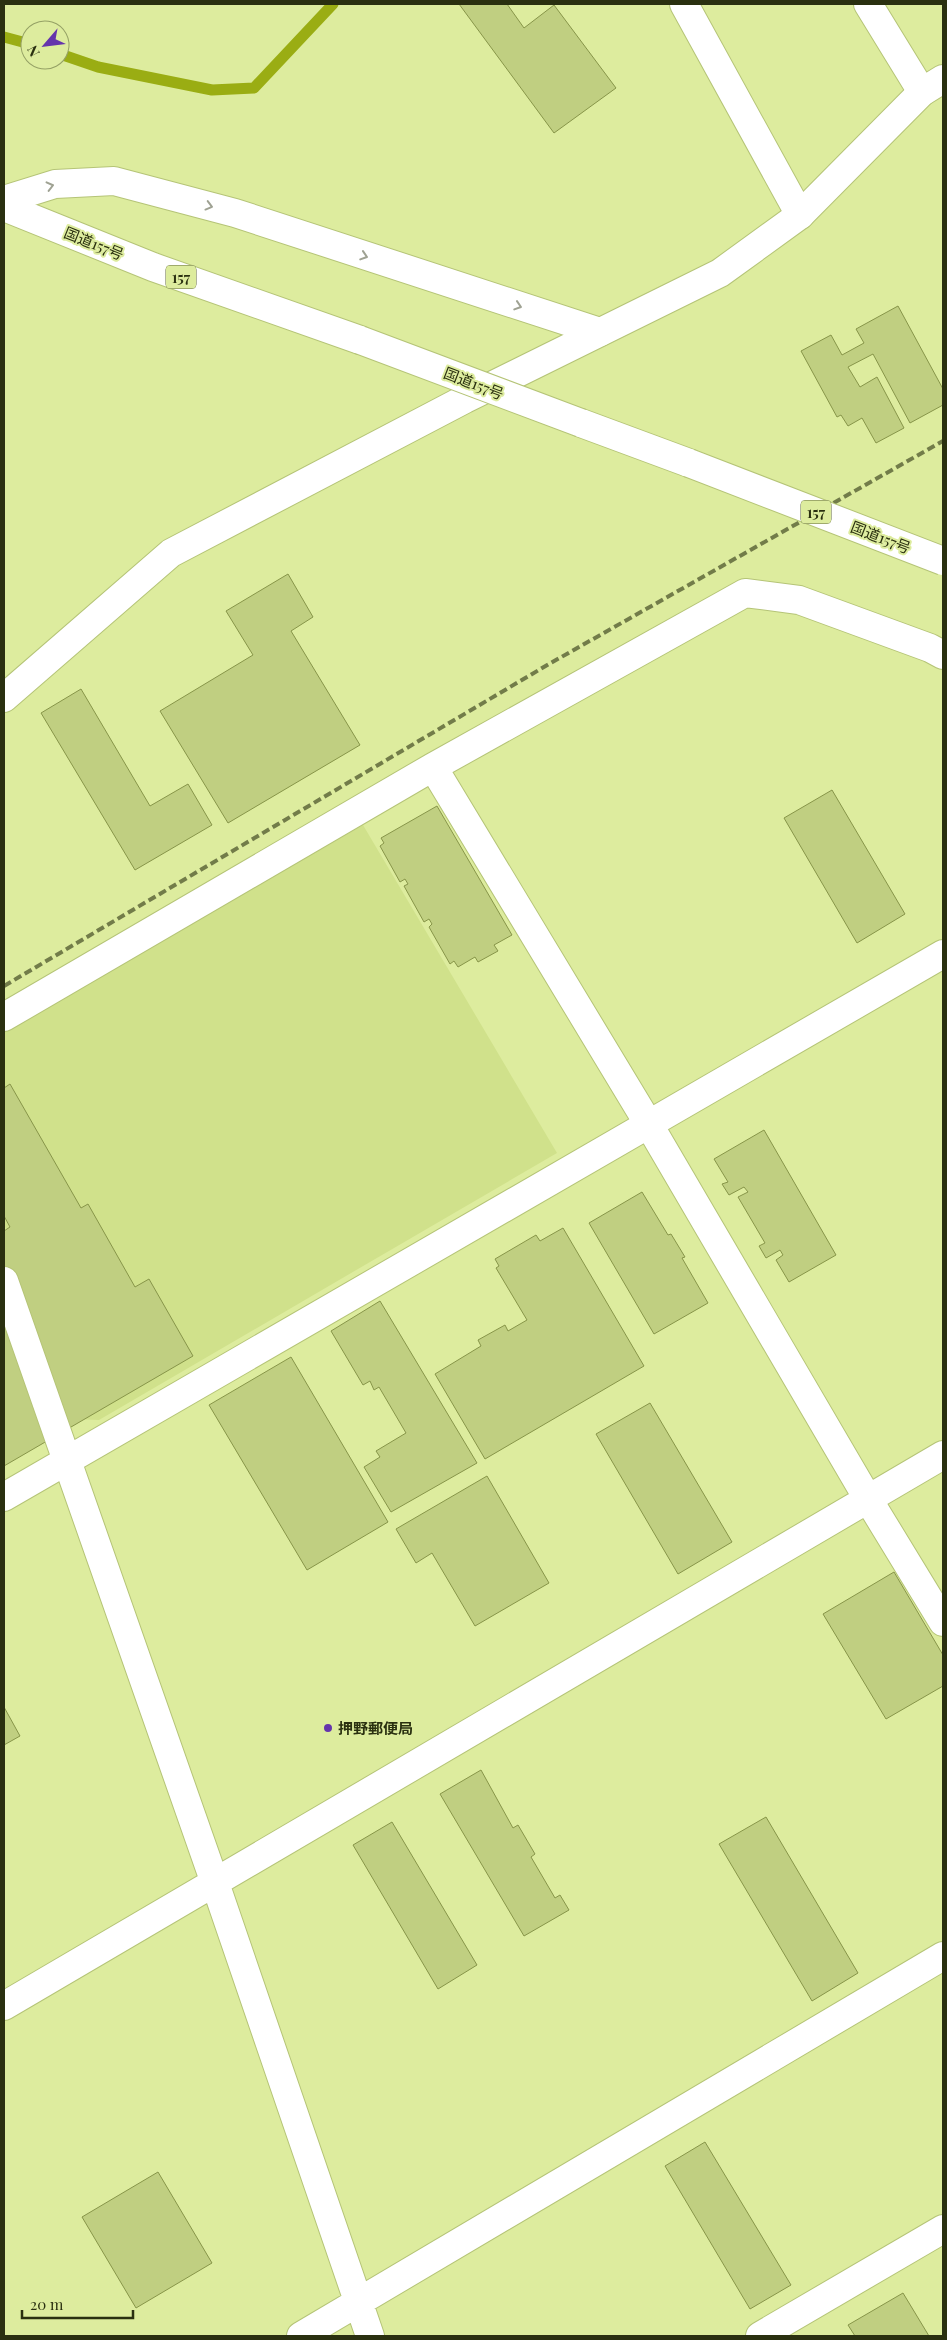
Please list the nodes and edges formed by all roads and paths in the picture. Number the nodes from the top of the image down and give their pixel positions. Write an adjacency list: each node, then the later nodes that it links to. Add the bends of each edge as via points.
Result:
1 (684, 4): 6 (main road)
2 (868, 4): 3 (main road)
3 (933, 85): 6 (main road)
4 (4, 200): 7 (main road, one-way to 7, via 55,184 114,181 235,213)
5 (4, 207): 8 (main road, 国道157号 / 157, bridge, via 153,267 360,340)
6 (800, 214): 7 (main road, via 720,273)
7 (600, 332): 10 (main road, via 171,553)
8 (943, 560)
9 (943, 655): 11 (main road, via 799,600 745,593)
10 (4, 698)
11 (433, 767): 13 (main road); 14 (main road)
12 (943, 954): 14 (main road)
13 (4, 1017)
14 (648, 1123): 17 (main road); 19 (main road)
15 (4, 1281): 17 (main road)
16 (943, 1455): 19 (main road)
17 (67, 1459): 18 (main road); 21 (main road)
18 (4, 1497)
19 (868, 1499): 20 (main road); 21 (main road)
20 (943, 1622)
21 (215, 1883): 23 (main road); 25 (main road)
22 (943, 1956): 25 (main road)
23 (4, 2006)
24 (943, 2229): 28 (main road)
25 (360, 2302): 26 (main road); 27 (main road)
26 (301, 2336)
27 (370, 2336)
28 (760, 2336)

